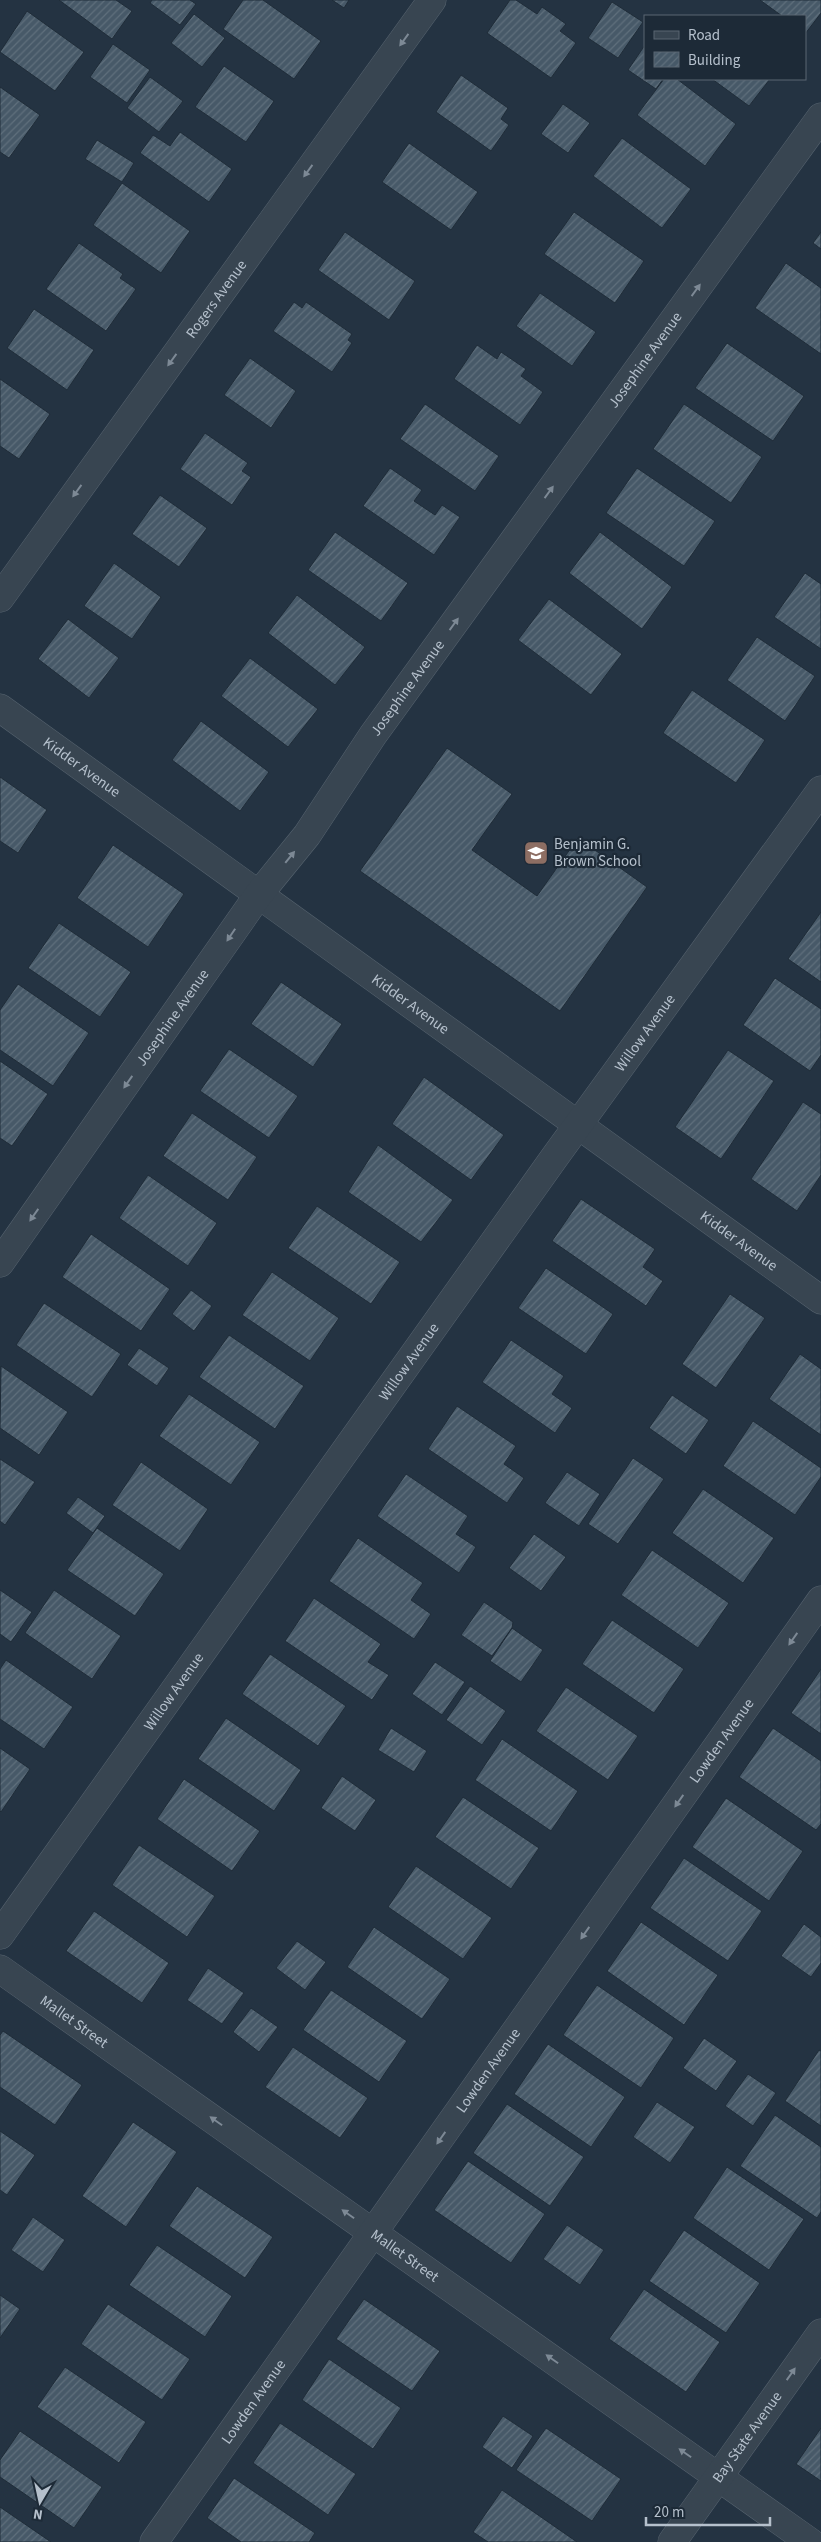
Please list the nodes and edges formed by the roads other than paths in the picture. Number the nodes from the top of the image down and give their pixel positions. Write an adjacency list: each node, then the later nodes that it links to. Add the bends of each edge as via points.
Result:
1 (432, 0): 3 (street, Rogers Avenue, one-way to 3)
2 (821, 117): 6 (street, Josephine Avenue, one-way to 2, via 308,835 373,735)
3 (0, 598)
4 (0, 708): 6 (street, Kidder Avenue)
5 (821, 790): 7 (street, Willow Avenue)
6 (259, 894): 7 (street, Kidder Avenue); 8 (street, Josephine Avenue, one-way to 8)
7 (579, 1126): 9 (street, Kidder Avenue); 11 (street, Willow Avenue)
8 (0, 1263)
9 (821, 1300)
10 (821, 1600): 13 (street, Lowden Avenue, one-way to 13)
11 (0, 1935)
12 (0, 1969): 13 (street, Mallet Street, one-way to 12)
13 (374, 2232): 15 (street, Mallet Street, one-way to 13); 16 (street, Lowden Avenue)
14 (821, 2333): 15 (street, Bay State Avenue, one-way to 14)
15 (718, 2477): 17 (street, Bay State Avenue); 18 (street, Mallet Street)
16 (154, 2542)
17 (672, 2542)
18 (810, 2542)

